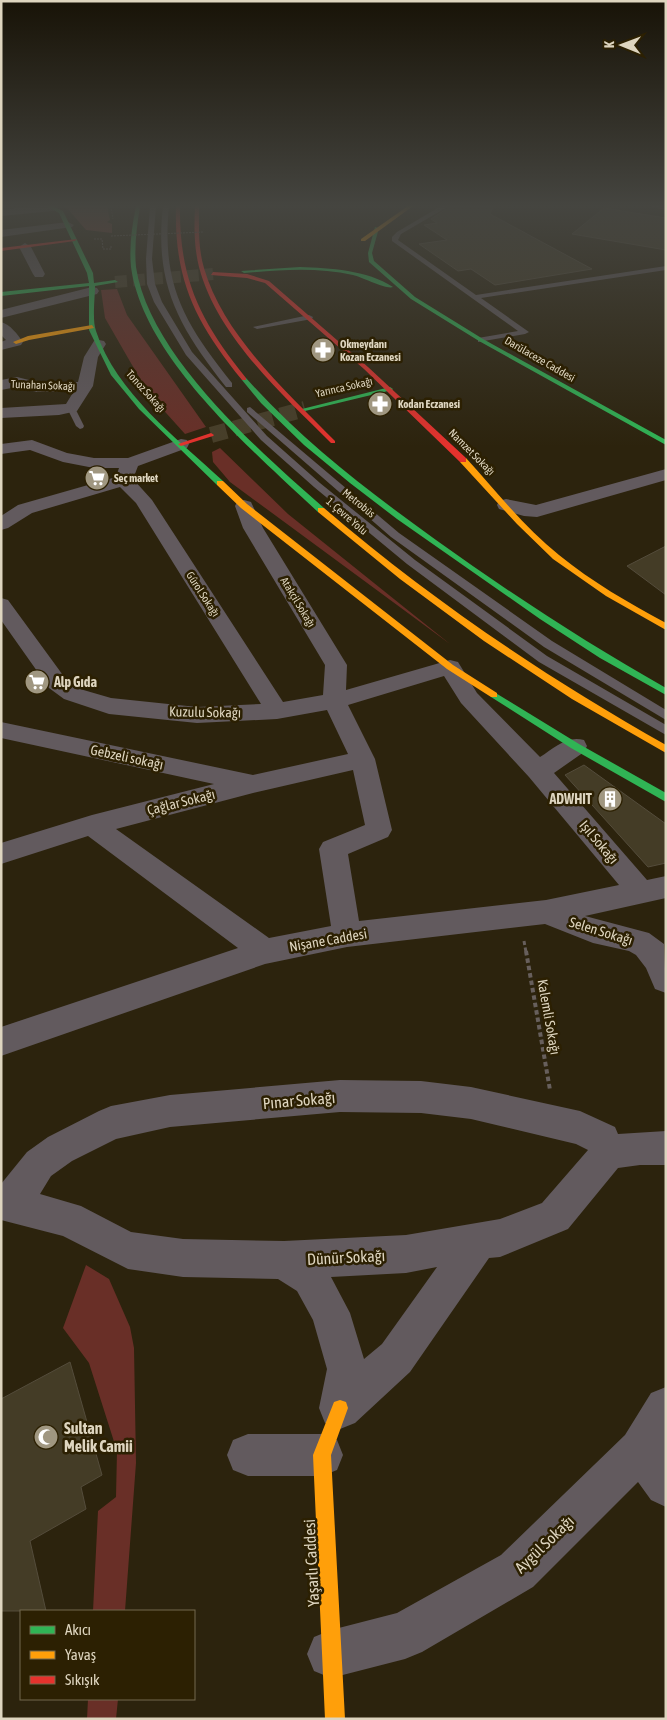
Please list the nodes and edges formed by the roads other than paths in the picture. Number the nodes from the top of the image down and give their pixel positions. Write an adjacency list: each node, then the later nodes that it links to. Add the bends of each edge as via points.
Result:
1 (64, 286): 14 (main road)
2 (82, 286): 17 (street)
3 (91, 286): 23 (main road, Tonoz Sokağı)
4 (137, 286): 56 (main road, 1. Çevre Yolu, via 157,333 208,398 273,466 366,548 522,664)
5 (152, 286): 54 (lane, Metrobüs, via 189,353 264,438 317,485 411,562 536,653)
6 (171, 286): 52 (lane, Metrobüs, via 195,342 244,404 395,535 548,644)
7 (188, 286): 47 (main road, via 195,306 227,359 301,437 376,500 494,586)
8 (208, 286): 37 (main road, via 222,317 283,391)
9 (272, 286): 18 (main road, Namzet Sokağı)
10 (388, 286): 16 (main road)
11 (398, 286): 16 (main road, Darülaceze Caddesi)
12 (460, 286): 15 (lane)
13 (546, 286): 15 (lane)
14 (1, 294)
15 (475, 297): 19 (lane)
16 (413, 298): 24 (main road, Darülaceze Caddesi)
17 (1, 314)
18 (309, 317): 22 (lane); 29 (main road, Namzet Sokağı)
19 (514, 324): 20 (lane); 24 (lane, via 525,332)
20 (504, 325)
21 (1, 326): 25 (street)
22 (257, 327)
23 (95, 334): 25 (main road, via 28,338); 28 (street); 36 (main road, Tonoz Sokağı, via 114,375 141,408)
24 (475, 334): 35 (main road, Darülaceze Caddesi)
25 (16, 342): 26 (street)
26 (1, 346)
27 (1, 386): 28 (street, Tunahan Sokağı, via 17,382 37,387)
28 (85, 386): 30 (street)
29 (390, 389): 31 (main road, Yarınca Sokağı); 41 (main road, Namzet Sokağı)
30 (71, 408): 32 (street); 33 (lane)
31 (305, 409)
32 (1, 414)
33 (80, 426)
34 (211, 435): 36 (main road)
35 (666, 443)
36 (181, 444): 39 (street); 42 (main road, Tonoz Sokağı)
37 (340, 448)
38 (1, 449): 39 (street, via 32,445 62,457)
39 (127, 471): 43 (street, via 25,509); 51 (street, Gürol Sokağı)
40 (666, 474): 41 (street, via 538,511)
41 (506, 505): 46 (main road, Namzet Sokağı, via 556,558 602,591)
42 (244, 506): 48 (main road, Tonoz Sokağı); 50 (street, Atakçil Sokağı, via 253,528 336,665)
43 (1, 524)
44 (488, 566): 47 (main road)
45 (4, 613): 51 (street, Kuzulu Sokağı, via 58,683 72,694 109,706 198,714)
46 (666, 627)
47 (577, 640): 49 (main road)
48 (450, 667): 50 (street, Kuzulu Sokağı); 55 (main road, Tonoz Sokağı); 58 (street, Işıl Sokağı, via 469,698)
49 (666, 692)
50 (334, 701): 51 (street, Kuzulu Sokağı); 57 (street)
51 (277, 711)
52 (666, 716)
53 (1, 730): 59 (street, Gebzeli sokağı)
54 (666, 732)
55 (575, 746): 58 (street); 60 (main road, Tonoz Sokağı)
56 (666, 750)
57 (363, 759): 59 (street, Çağlar Sokağı); 65 (street, via 379,830 333,849)
58 (538, 771): 63 (street, Işıl Sokağı)
59 (252, 784): 61 (street, Çağlar Sokağı)
60 (666, 798)
61 (92, 825): 62 (street, Çağlar Sokağı); 66 (street)
62 (1, 854)
63 (653, 889): 64 (street, Nişane Caddesi)
64 (533, 914): 65 (street, Nişane Caddesi); 67 (street, Selen Sokağı, via 626,937 649,947 661,963)
65 (347, 935): 66 (street, Nişane Caddesi)
66 (265, 951): 68 (street, Nişane Caddesi)
67 (666, 980)
68 (1, 1042)
69 (666, 1148): 70 (street)
70 (608, 1152): 71 (street, Pınar Sokağı, via 603,1139 580,1128 471,1103 421,1097 340,1096 170,1111 111,1123 60,1149 39,1164); 72 (street, Dünür Sokağı, via 555,1216 500,1238)
71 (6, 1204): 73 (street, Dünür Sokağı, via 68,1220 128,1250 183,1258)
72 (478, 1242): 73 (street, Dünür Sokağı, via 406,1254); 74 (street, via 396,1358)
73 (284, 1260): 74 (street, via 310,1278 330,1313 347,1368)
74 (340, 1408): 78 (main road, Yaşarlı Caddesi)
75 (666, 1408): 76 (street, Aygül Sokağı)
76 (640, 1450): 79 (street); 80 (street, Aygül Sokağı, via 517,1572 405,1635)
77 (248, 1455): 78 (street)
78 (322, 1455): 80 (main road, Yaşarlı Caddesi)
79 (666, 1485)
80 (331, 1654): 81 (main road, Yaşarlı Caddesi)
81 (335, 1719)

